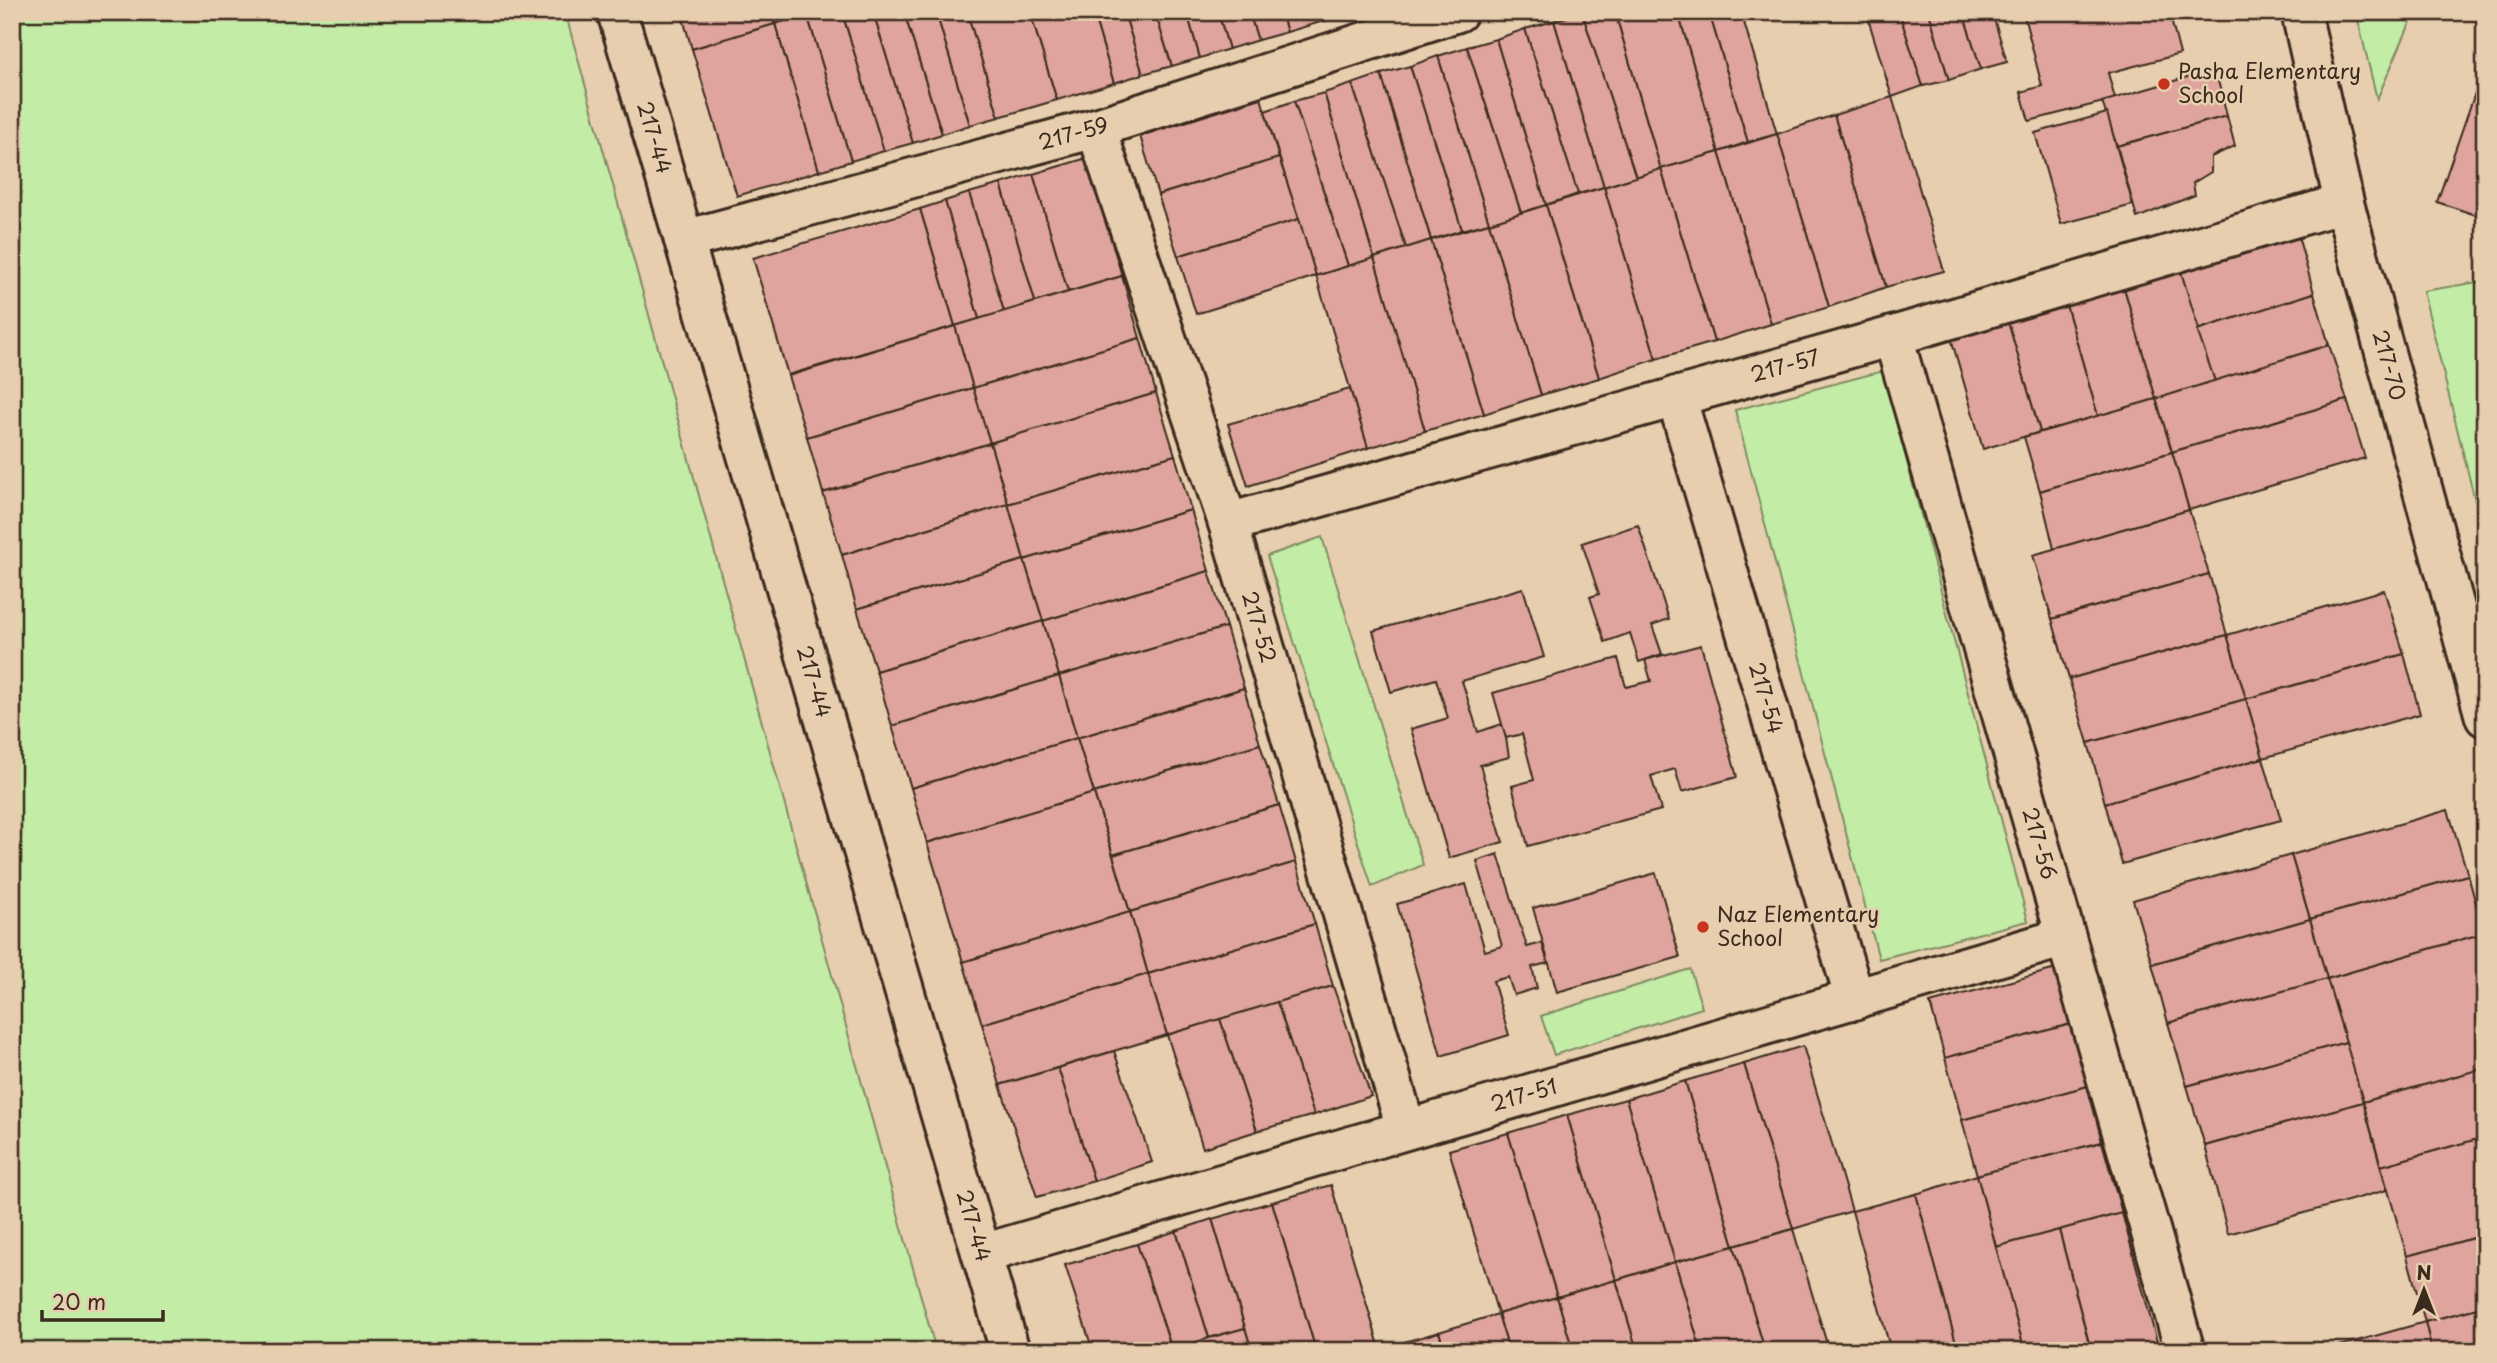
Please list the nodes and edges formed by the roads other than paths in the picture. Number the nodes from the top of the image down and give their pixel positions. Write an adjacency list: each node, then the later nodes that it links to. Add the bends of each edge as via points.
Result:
1 (617, 12): 6 (street, 217-44)
2 (1458, 12): 4 (street, 217-59)
3 (2301, 12): 5 (street, 217-70)
4 (1096, 128): 6 (street, 217-59); 9 (street, 217-52)
5 (2344, 203): 7 (street, 217-57); 10 (street, 217-70)
6 (684, 240): 15 (street, 217-44)
7 (1893, 336): 8 (street, 217-57); 12 (street, 217-56)
8 (1676, 396): 9 (street, 217-57); 13 (street, 217-54)
9 (1228, 523): 14 (street, 217-52)
10 (2475, 639): 11 (street, 217-70)
11 (2485, 717)
12 (2066, 937): 13 (street, 217-51); 17 (street, 217-56)
13 (1854, 1000): 14 (street, 217-51)
14 (1406, 1129): 15 (street, 217-51)
15 (982, 1254): 16 (street, 217-44)
16 (1010, 1351)
17 (2185, 1351)

